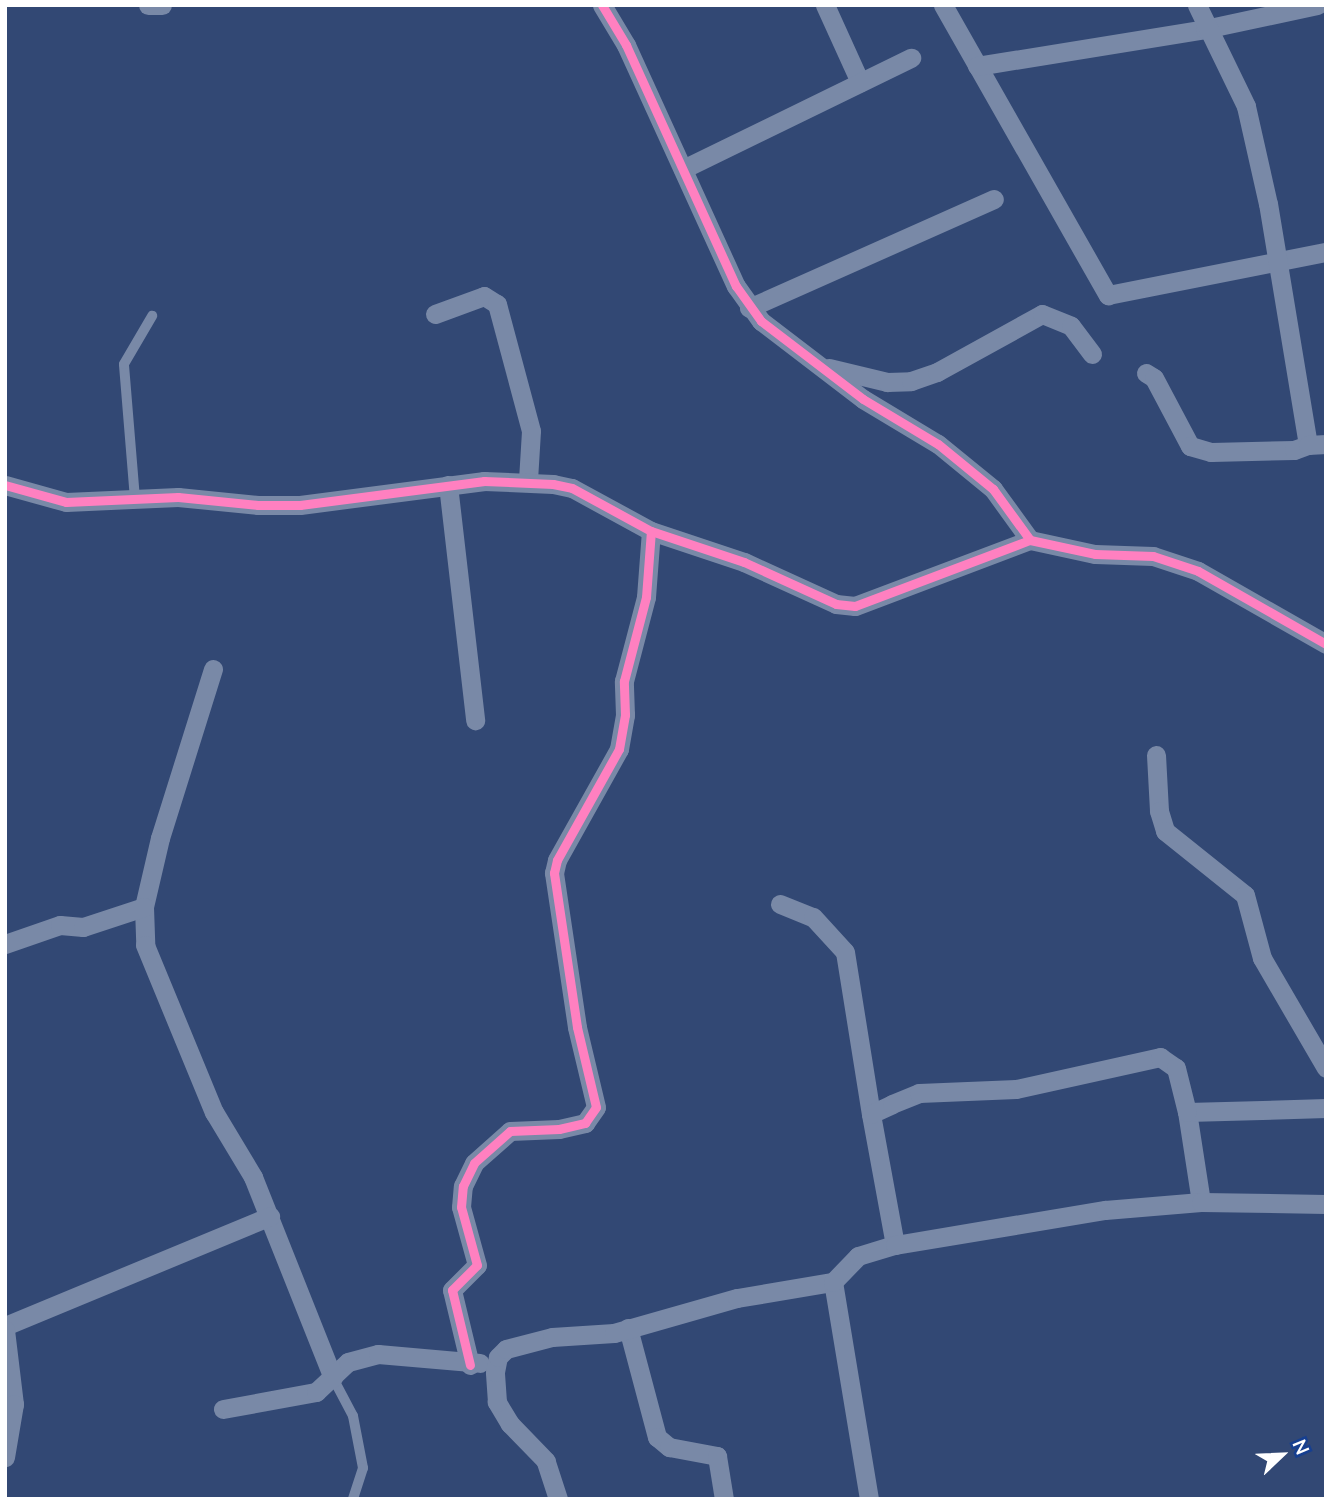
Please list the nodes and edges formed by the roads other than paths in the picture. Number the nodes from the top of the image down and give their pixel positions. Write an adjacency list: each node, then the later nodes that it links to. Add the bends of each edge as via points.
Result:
1 (148, 5): 2 (street)
2 (162, 5)
3 (602, 5): 12 (street)
4 (825, 5): 11 (street)
5 (943, 5): 10 (street)
6 (1197, 5): 8 (street)
7 (1317, 5): 8 (street)
8 (1205, 29): 10 (street); 15 (street, via 1247,106)
9 (911, 58): 11 (street)
10 (977, 66): 15 (street, via 1108,295)
11 (860, 82): 12 (street)
12 (683, 169): 16 (street)
13 (993, 199): 16 (street)
14 (1326, 253): 15 (street)
15 (1276, 263): 22 (street)
16 (749, 308): 20 (street)
17 (435, 314): 23 (street, via 484,296 497,304 531,431)
18 (152, 316): 26 (lane, via 124,364)
19 (1092, 354): 20 (street, via 1071,326 1042,314 937,372 911,381 887,382)
20 (822, 366): 28 (street, via 863,399 938,444 993,489)
21 (1146, 373): 22 (street, via 1154,378 1190,446 1211,453 1294,450)
22 (1317, 444)
23 (528, 481): 25 (street); 27 (street, via 572,488)
24 (5, 485): 26 (street, via 66,502)
25 (448, 485): 26 (street, via 300,505 207,498); 31 (street)
26 (135, 499)
27 (651, 531): 28 (street, via 744,562 836,604 855,606); 48 (street, via 646,597 624,681 619,749 554,873 575,1013 596,1107 585,1123 510,1131 491,1145 468,1175 461,1207 477,1265 452,1290)
28 (1030, 540): 29 (street, via 1096,554 1153,556 1198,571)
29 (1326, 644)
30 (213, 669): 34 (street, via 160,838)
31 (475, 720)
32 (1156, 755): 36 (street, via 1158,811 1165,831 1245,895 1262,958)
33 (780, 904): 39 (street, via 813,917 845,952)
34 (144, 907): 35 (street, via 83,927 60,925); 42 (street, via 145,945 179,1033 214,1112 243,1155)
35 (5, 944)
36 (1326, 1068)
37 (1326, 1108): 38 (street)
38 (1187, 1112): 39 (street, via 1176,1068 1160,1057 1016,1088 919,1093); 40 (street)
39 (871, 1114): 43 (street)
40 (1201, 1202): 41 (street); 43 (street, via 1105,1210)
41 (1326, 1204)
42 (270, 1216): 45 (street); 49 (street)
43 (895, 1245): 44 (street, via 858,1256)
44 (833, 1282): 46 (street, via 737,1298); 55 (street)
45 (5, 1328): 51 (street, via 14,1404)
46 (628, 1328): 47 (street, via 527,1341); 54 (street, via 657,1437 669,1447 717,1456)
47 (498, 1357): 48 (street); 53 (street, via 497,1402 510,1424 546,1461)
48 (470, 1365): 49 (street, via 421,1355 378,1354 348,1363)
49 (333, 1378): 50 (street, via 316,1392); 52 (lane, via 353,1416 363,1468)
50 (222, 1409)
51 (5, 1457)
52 (353, 1499)
53 (558, 1499)
54 (724, 1499)
55 (869, 1499)

